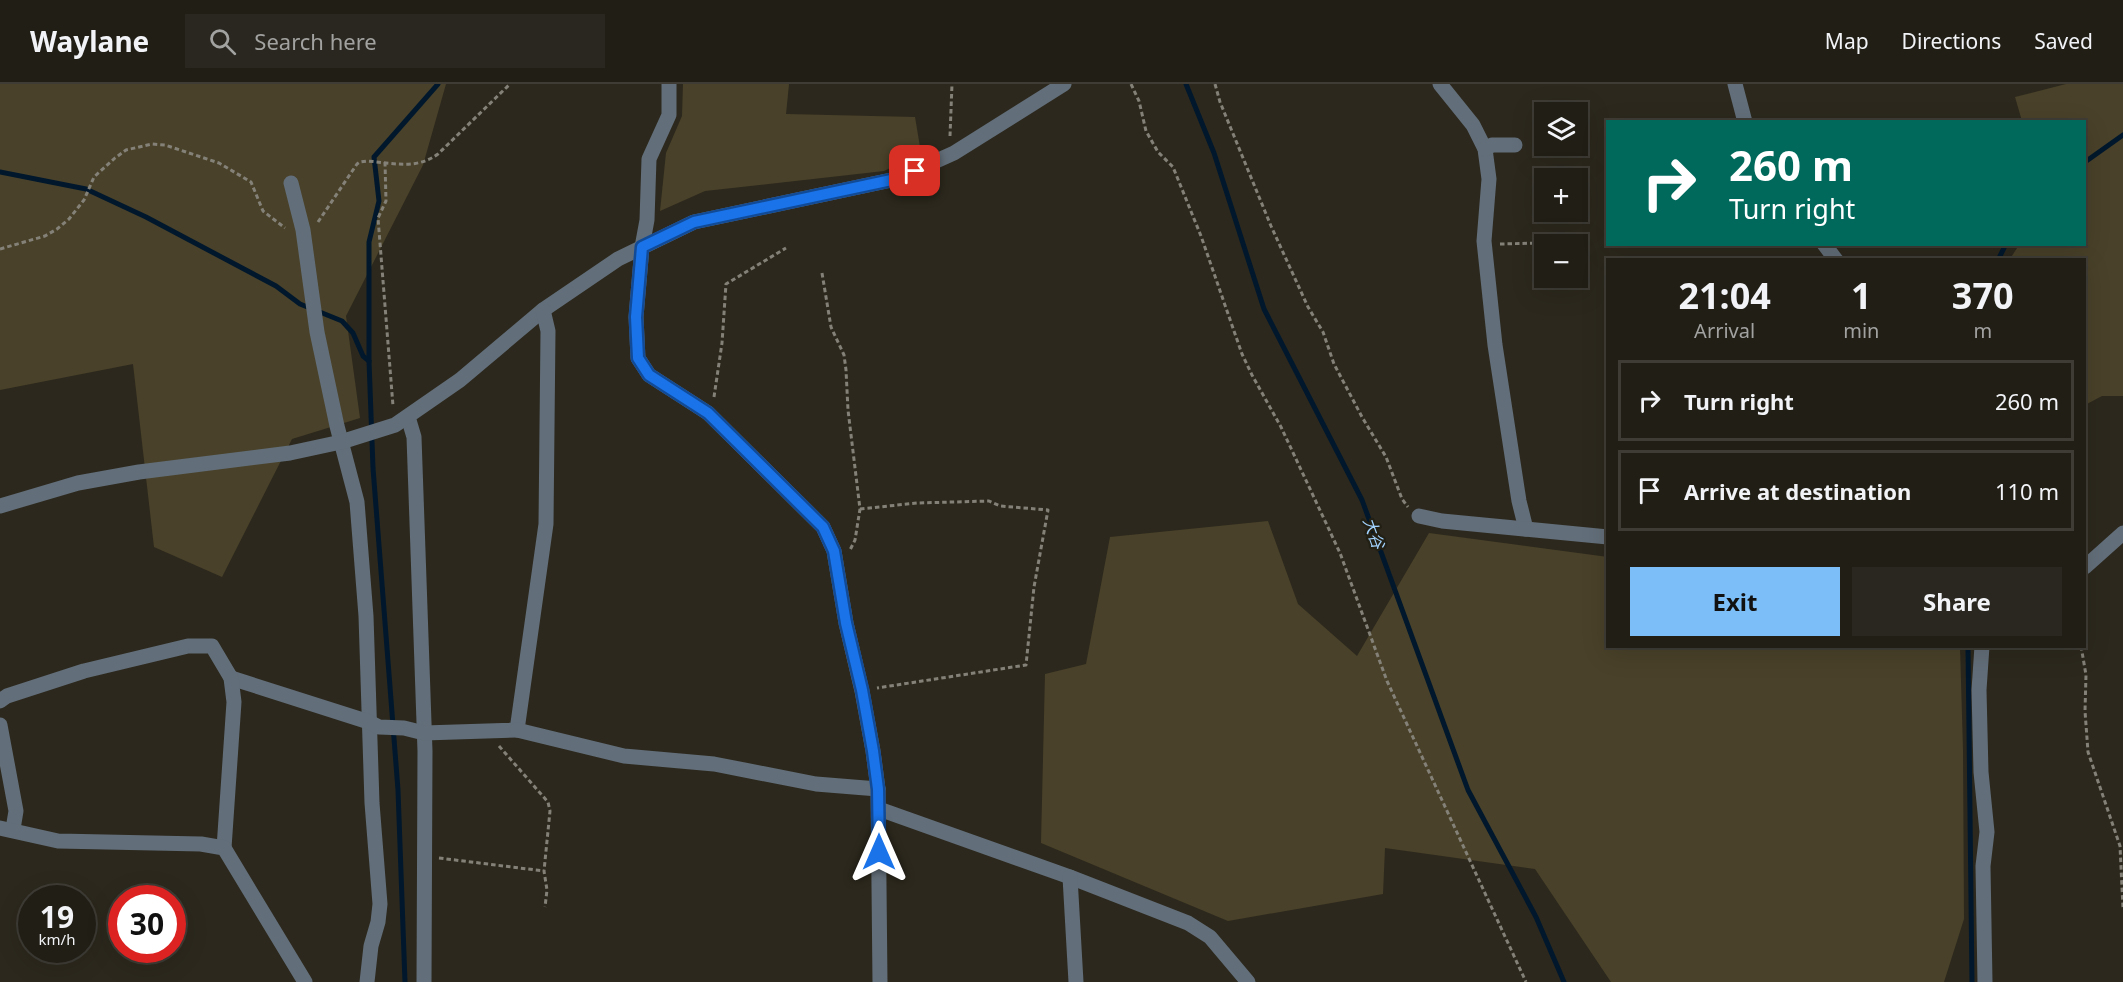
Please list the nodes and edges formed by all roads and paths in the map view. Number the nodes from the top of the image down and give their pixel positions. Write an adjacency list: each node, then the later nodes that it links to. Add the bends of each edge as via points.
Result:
1 (510, 84): 13 (path, via 427,162)
2 (669, 84): 18 (street, via 669,115 649,159)
3 (952, 84): 12 (path, via 949,131)
4 (1064, 84): 12 (street)
5 (1131, 84): 62 (path, via 1149,137 1173,167 1184,193 1247,364 1335,542 1387,681)
6 (1215, 84): 29 (path, via 1271,226 1323,332 1334,364 1386,457 1402,498)
7 (1440, 84): 11 (street, via 1473,125)
8 (1735, 84): 9 (street)
9 (1744, 120)
10 (1515, 145): 11 (street, via 1492,145)
11 (1485, 149): 17 (street, via 1489,179)
12 (954, 153): 18 (street, via 896,179 694,222)
13 (385, 162): 15 (path, via 357,164); 25 (path, via 386,201 378,218)
14 (291, 183): 15 (street)
15 (304, 243): 20 (path, via 263,212 251,182 219,163 152,144 126,150 108,164 94,177 84,200 57,229); 26 (street, via 317,332)
16 (1534, 243): 17 (path)
17 (1485, 245): 30 (street, via 1495,345)
18 (642, 247): 22 (street); 23 (street, via 636,317 638,358 649,375)
19 (786, 248): 23 (path, via 726,284 722,343 712,411)
20 (0, 249)
21 (822, 273): 28 (path, via 831,327 844,355)
22 (543, 310): 24 (street, via 460,380); 43 (street, via 548,332 546,525)
23 (708, 413): 34 (street, via 823,527)
24 (408, 417): 25 (street); 44 (street, via 414,437)
25 (395, 425): 26 (street)
26 (341, 442): 27 (street, via 290,453 78,483); 40 (street, via 357,502)
27 (0, 506)
28 (860, 510): 34 (path, via 855,540); 38 (path, via 917,503 989,501 1000,506 1048,510 1026,664)
29 (1419, 516): 30 (street)
30 (1526, 528): 32 (street)
31 (2123, 533): 33 (street)
32 (1606, 537)
33 (2086, 566)
34 (837, 567): 38 (street)
35 (1982, 648): 63 (street, via 1979,690 1987,832 1983,866)
36 (2081, 648): 49 (path, via 2088,752)
37 (231, 678): 39 (street, via 212,646 188,646 84,671); 40 (street); 50 (street, via 234,702)
38 (862, 690): 45 (street)
39 (0, 701)
40 (369, 722): 44 (street); 57 (street, via 380,904)
41 (0, 725): 47 (street, via 16,811)
42 (483, 730): 43 (street); 44 (street); 52 (path, via 548,802)
43 (517, 730): 45 (street, via 624,756 714,764 816,784)
44 (424, 733): 51 (street)
45 (878, 789): 46 (street)
46 (879, 809): 53 (street); 59 (street)
47 (7, 829): 50 (street, via 58,841 201,844)
48 (2123, 830): 49 (path)
49 (2115, 831): 55 (path, via 2120,846)
50 (224, 848): 56 (street)
51 (425, 857): 52 (path); 58 (street)
52 (544, 871): 54 (path)
53 (1070, 877): 60 (street); 61 (street, via 1188,923 1210,936)
54 (545, 907)
55 (2123, 908)
56 (305, 982)
57 (368, 982)
58 (424, 982)
59 (880, 982)
60 (1076, 982)
61 (1248, 982)
62 (1526, 982)
63 (1985, 982)

